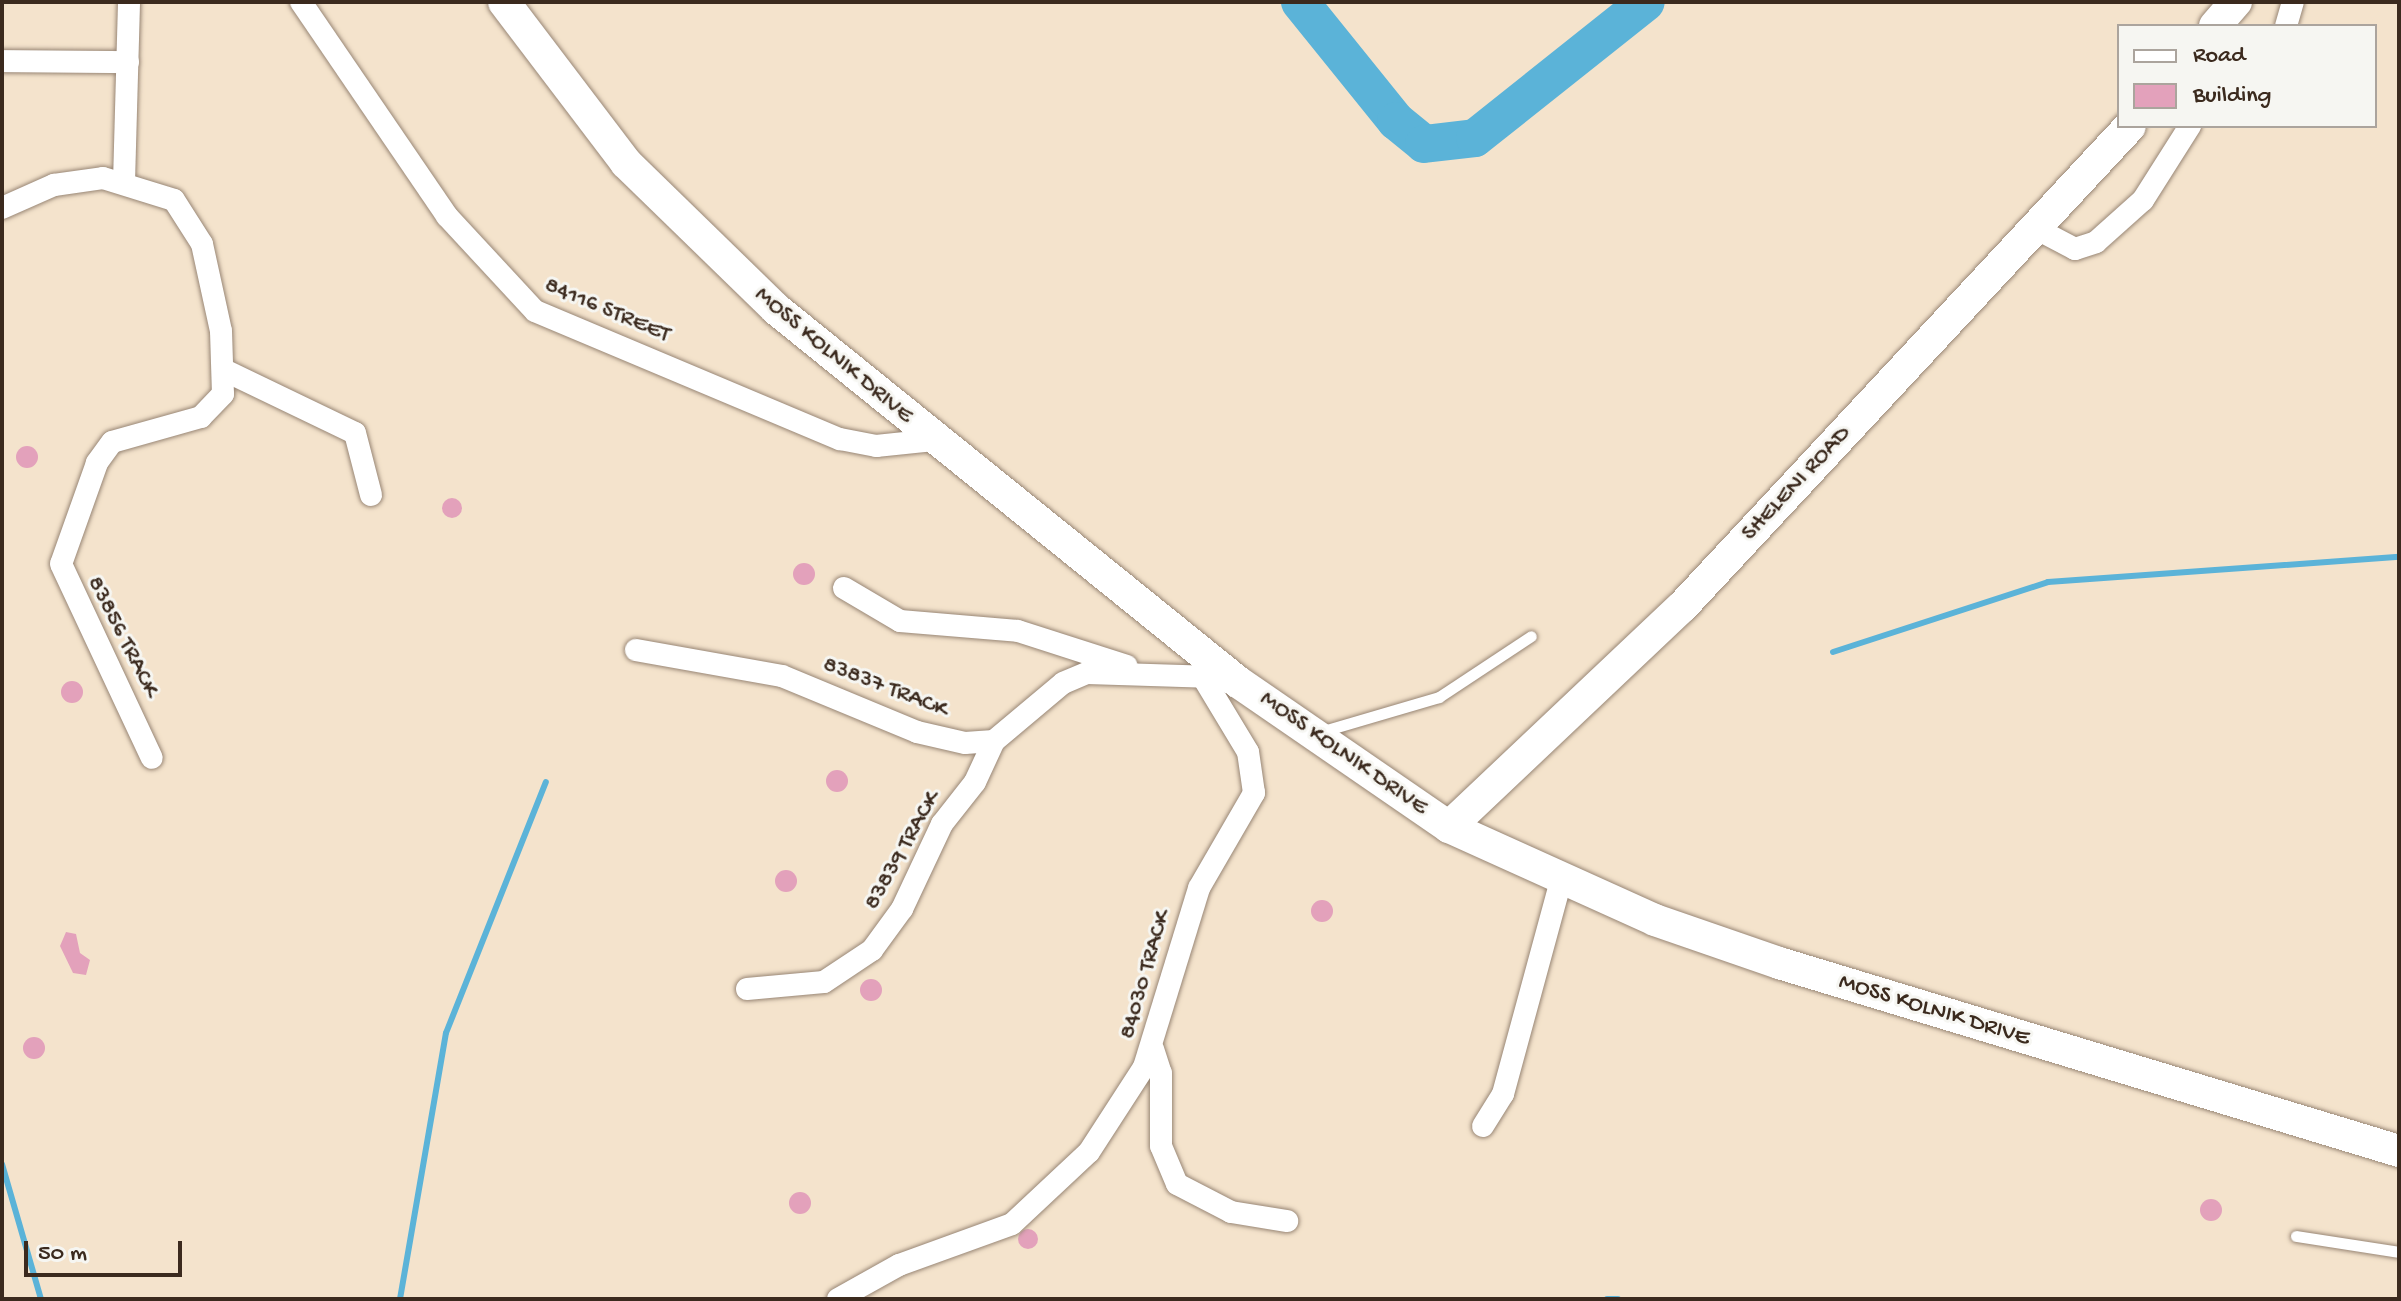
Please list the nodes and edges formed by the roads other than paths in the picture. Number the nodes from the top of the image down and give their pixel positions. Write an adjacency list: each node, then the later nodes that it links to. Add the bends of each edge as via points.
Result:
1 (129, 2): 9 (street)
2 (301, 2): 16 (street, 84116 STREET, via 447,216 535,311 840,439 876,446)
3 (504, 2): 16 (main road, MOSS KOLNIK DRIVE, via 568,92 693,235)
4 (2236, 2): 6 (main road)
5 (2293, 2): 7 (street)
6 (2217, 24)
7 (2287, 24)
8 (2, 61): 9 (street)
9 (128, 62): 12 (street)
10 (2128, 128): 14 (main road, SHELENI ROAD)
11 (2189, 128): 14 (street, via 2143,200 2096,242 2075,249)
12 (124, 182): 13 (street, via 54,185); 15 (street, via 174,200 196,225)
13 (2, 208)
14 (2037, 229): 27 (main road, SHELENI ROAD, via 1682,607)
15 (226, 371): 17 (street, via 355,433); 26 (street, 83856 TRACK, via 211,411 112,442 97,463 61,564)
16 (934, 440): 23 (main road, MOSS KOLNIK DRIVE)
17 (371, 495)
18 (844, 588): 21 (street, via 900,621 1018,631)
19 (1531, 636): 24 (lane, via 1439,697)
20 (636, 650): 25 (street, 83837 TRACK, via 751,668 917,732)
21 (1134, 669): 22 (street); 25 (street, via 1073,677)
22 (1201, 674): 23 (street); 30 (street, 84030 TRACK, via 1248,752 1254,793 1199,888)
23 (1238, 682): 24 (main road, MOSS KOLNIK DRIVE)
24 (1312, 734): 27 (main road, MOSS KOLNIK DRIVE)
25 (994, 741): 29 (street, 83839 TRACK, via 872,950 824,982)
26 (152, 758)
27 (1449, 827): 28 (main road, MOSS KOLNIK DRIVE)
28 (1561, 881): 31 (street, via 1515,1057); 32 (main road, MOSS KOLNIK DRIVE, via 1779,963)
29 (747, 989)
30 (1153, 1049): 33 (street, via 1161,1073 1163,1157 1177,1184 1231,1212); 36 (street, 84030 TRACK, via 1089,1152 1012,1224 899,1265)
31 (1483, 1126)
32 (2399, 1151)
33 (1287, 1221)
34 (2296, 1236): 35 (lane)
35 (2399, 1252)
36 (838, 1299)

